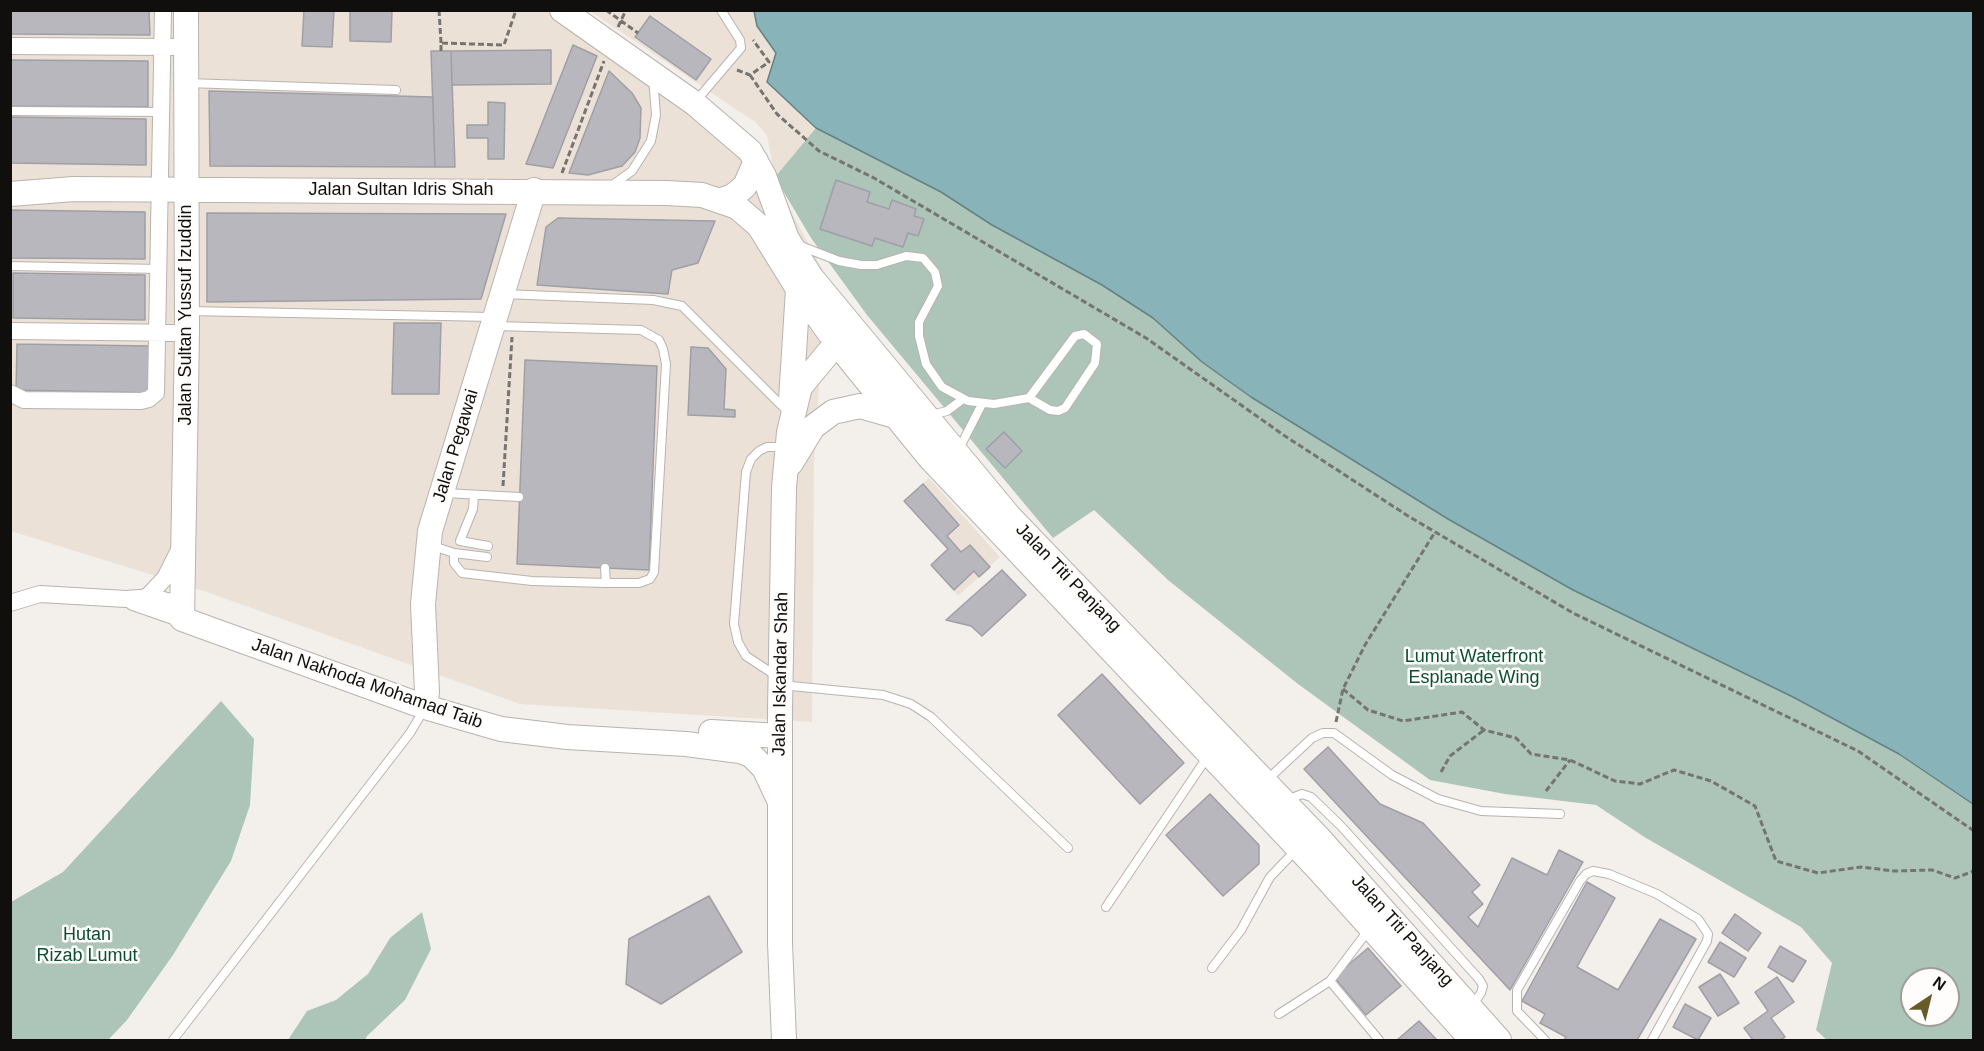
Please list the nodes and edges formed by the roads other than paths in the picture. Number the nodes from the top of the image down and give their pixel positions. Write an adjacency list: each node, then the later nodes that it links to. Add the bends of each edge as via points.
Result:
1 (163, 10): 6 (street)
2 (186, 10): 6 (street, Jalan Sultan Yussuf Izuddin)
3 (562, 10): 7 (street)
4 (721, 10): 10 (lane, via 741,48)
5 (10, 45): 6 (street)
6 (174, 47): 8 (street, Jalan Sultan Yussuf Izuddin); 12 (street)
7 (653, 74): 10 (street); 19 (lane, via 656,115 651,141 632,171)
8 (185, 83): 9 (lane); 17 (street, Jalan Sultan Yussuf Izuddin)
9 (396, 90)
10 (685, 97): 13 (street, Jalan Titi Panjang, via 744,145)
11 (10, 111): 12 (lane)
12 (161, 112): 16 (street)
13 (756, 161): 21 (street, via 745,186); 22 (street, Jalan Titi Panjang)
14 (10, 181): 15 (street)
15 (74, 189): 16 (street, Jalan Sultan Idris Shah); 20 (street, Jalan Sultan Idris Shah)
16 (160, 190): 17 (street, Jalan Sultan Idris Shah); 24 (street)
17 (186, 191): 18 (street, Jalan Sultan Idris Shah); 27 (street, Jalan Sultan Yussuf Izuddin)
18 (545, 191): 19 (street, Jalan Sultan Idris Shah); 26 (street, Jalan Pegawai)
19 (602, 192): 21 (street, Jalan Sultan Idris Shah, via 685,194)
20 (10, 194)
21 (722, 200): 22 (street, Jalan Sultan Idris Shah, via 749,216)
22 (779, 243): 25 (street, Jalan Titi Panjang); 31 (street, Jalan Titi Panjang, via 811,277); 34 (lane, via 861,265 877,265 906,256 923,258 934,272 938,286 920,316 926,364 942,387)
23 (10, 266): 24 (lane)
24 (159, 269): 30 (street)
25 (798, 289): 31 (street, Jalan Titi Panjang); 38 (street)
26 (502, 294): 28 (street, Jalan Pegawai); 38 (lane, via 653,300 682,306)
27 (187, 322): 28 (lane); 30 (street); 44 (street, Jalan Sultan Yussuf Izuddin)
28 (500, 323): 41 (street, Jalan Pegawai); 50 (lane, via 641,330 659,340 663,349 666,364 654,572 650,579 639,583)
29 (10, 331): 30 (street)
30 (158, 332): 32 (street, via 158,385 149,399 24,400)
31 (846, 338): 36 (street, Jalan Titi Panjang); 37 (street, Jalan Titi Panjang); 38 (street, Jalan Iskandar Shah, via 800,387)
32 (10, 393)
33 (1029, 398): 33 (lane, via 1075,336 1084,334 1097,344 1095,363 1065,408 1050,410); 35 (lane)
34 (963, 399): 35 (lane); 36 (lane, via 947,411)
35 (982, 404): 39 (lane)
36 (924, 415): 39 (street, Jalan Titi Panjang)
37 (896, 416): 40 (street, via 860,406 833,412 805,437); 59 (street, Jalan Titi Panjang, via 994,528)
38 (789, 431): 40 (street, Jalan Iskandar Shah); 55 (lane, via 759,451 746,472 734,624 746,656)
39 (958, 455): 59 (street, Jalan Titi Panjang)
40 (786, 472): 55 (street, Jalan Iskandar Shah)
41 (441, 492): 42 (lane); 45 (street, Jalan Pegawai)
42 (474, 495): 43 (lane); 46 (lane, via 473,509 460,541)
43 (519, 497)
44 (184, 538): 51 (street, via 165,578); 54 (street, Jalan Sultan Yussuf Izuddin)
45 (430, 545): 47 (lane); 56 (street, Jalan Pegawai, via 424,568 423,604)
46 (488, 546)
47 (454, 553): 48 (lane); 50 (lane, via 454,563 462,573 531,581)
48 (487, 557)
49 (605, 568): 50 (lane)
50 (606, 583)
51 (146, 598): 52 (street); 54 (street, via 166,599)
52 (126, 599): 53 (street, via 40,594); 54 (street)
53 (10, 603)
54 (182, 612): 56 (street, Jalan Nakhoda Mohamad Taib)
55 (781, 685): 57 (street, via 760,717); 58 (street, Jalan Iskandar Shah); 63 (lane, via 883,695 911,704 932,717)
56 (426, 700): 57 (street, Jalan Nakhoda Mohamad Taib, via 528,719); 61 (street, Jalan Nakhoda Mohamad Taib, via 501,729 740,751 751,755 764,768); 70 (lane, via 410,733)
57 (730, 733): 58 (street, Jalan Nakhoda Mohamad Taib)
58 (780, 736): 61 (street, Jalan Iskandar Shah)
59 (1216, 748): 60 (street, Jalan Titi Panjang); 64 (street, Jalan Titi Panjang); 65 (lane)
60 (1264, 782): 62 (lane, via 1312,738 1334,733 1392,775 1438,799 1481,811); 74 (street, Jalan Titi Panjang)
61 (779, 800): 71 (street, Jalan Iskandar Shah)
62 (1560, 814)
63 (1068, 848)
64 (1298, 848): 66 (street, Jalan Titi Panjang); 67 (lane, via 1270,877 1241,930)
65 (1106, 907)
66 (1371, 927): 68 (lane); 73 (street, Jalan Titi Panjang)
67 (1212, 968)
68 (1330, 981): 69 (lane); 72 (lane)
69 (1279, 1014)
70 (173, 1041)
71 (784, 1041)
72 (1379, 1041)
73 (1472, 1041)
74 (1499, 1041)
75 (1545, 1041): 76 (lane, via 1517,1011 1517,990 1580,881 1593,871 1657,894 1698,919 1708,934)
76 (1653, 1041)

